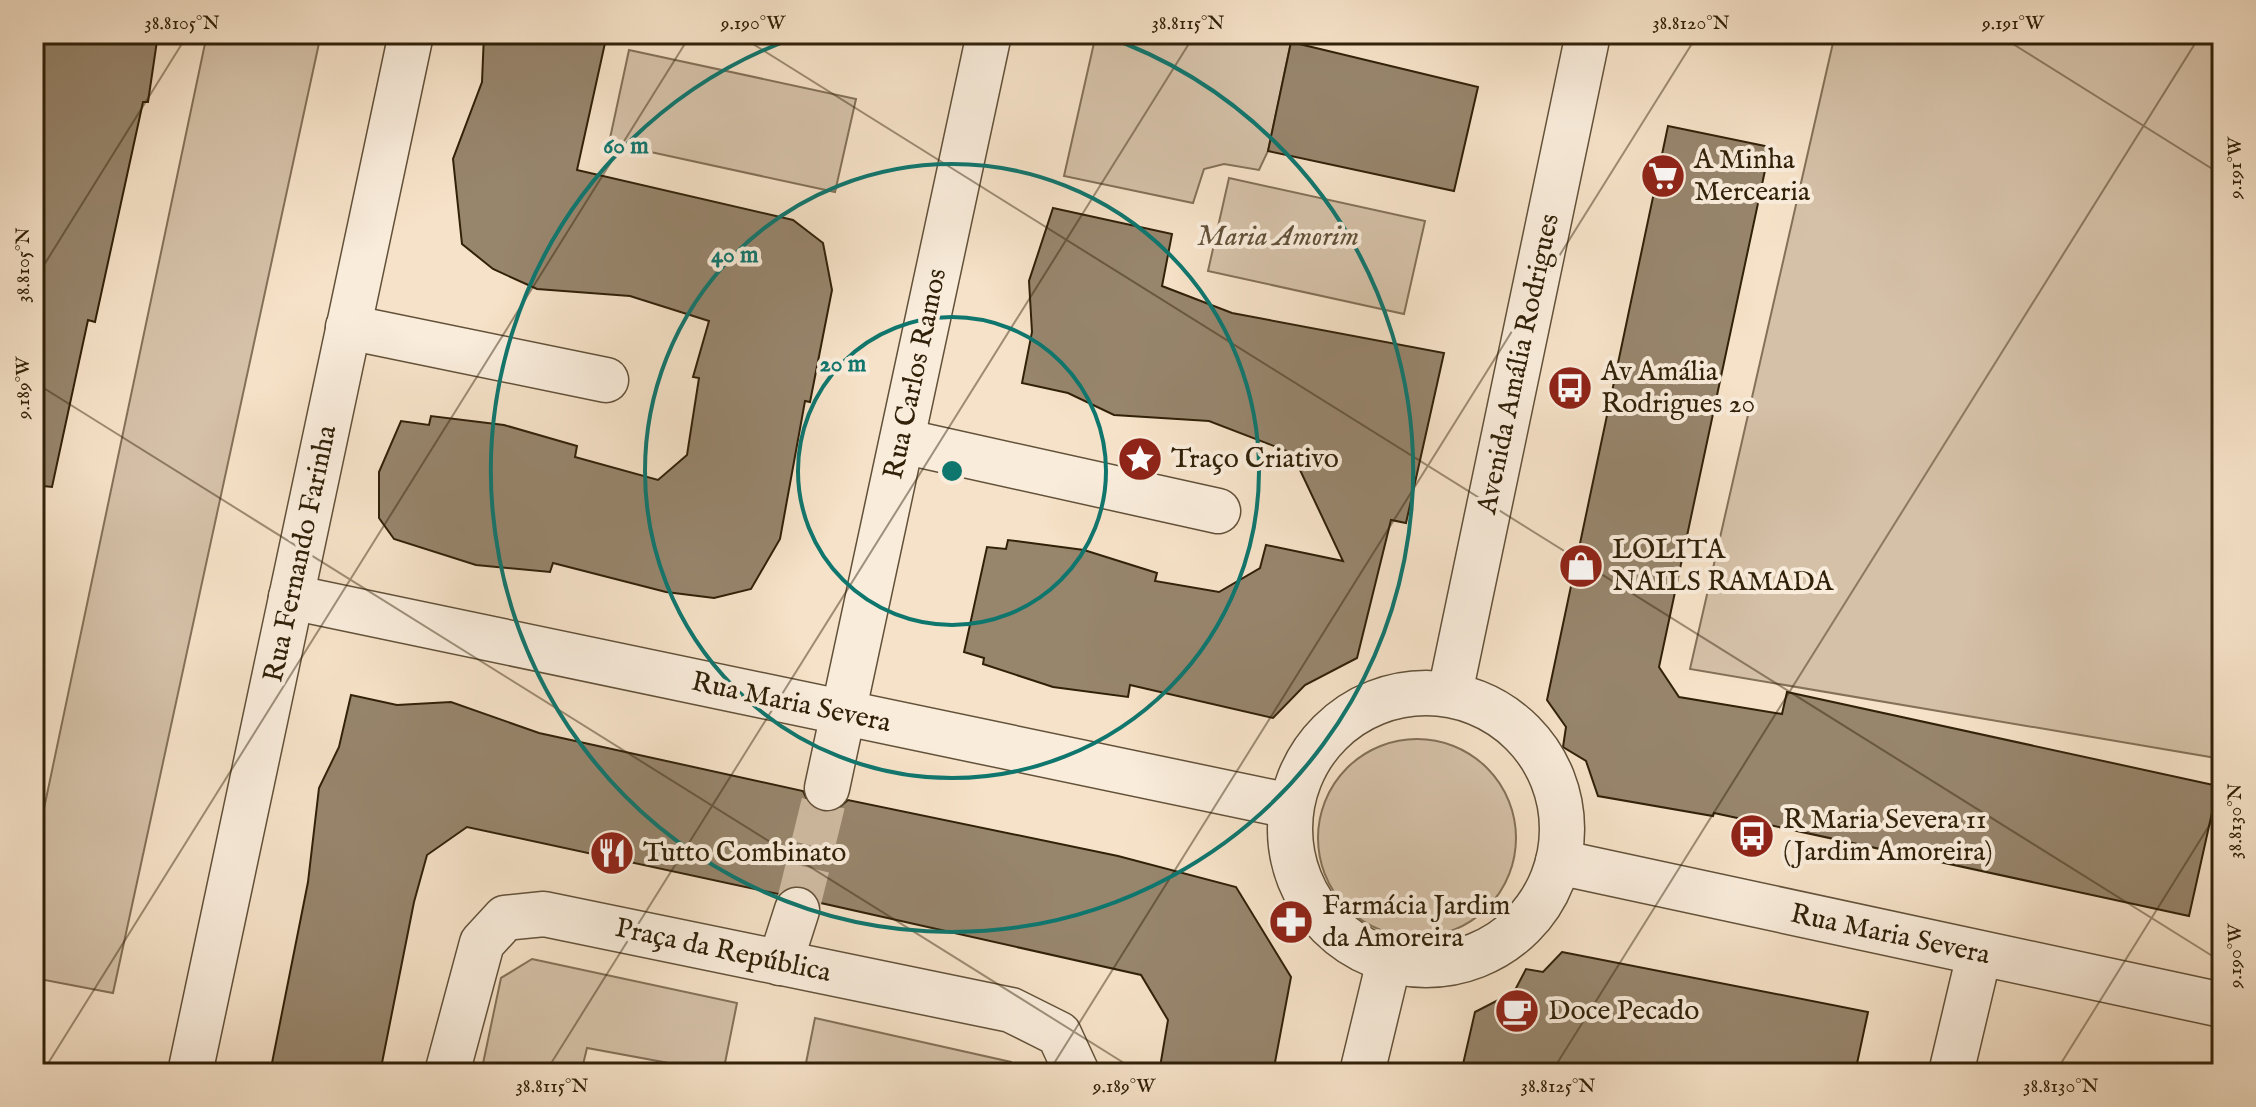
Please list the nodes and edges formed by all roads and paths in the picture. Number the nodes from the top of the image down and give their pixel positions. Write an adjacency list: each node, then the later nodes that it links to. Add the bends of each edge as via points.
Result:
1 (411, 34): 4 (street, Rua Fernando Farinha)
2 (989, 34): 6 (street, Rua Carlos Ramos)
3 (1588, 34): 9 (street, Avenida Amália Rodrigues)
4 (348, 327): 5 (street); 8 (street, Rua Fernando Farinha)
5 (606, 380)
6 (902, 441): 7 (street); 10 (street, Rua Carlos Ramos)
7 (1218, 511)
8 (291, 597): 10 (street, Rua Maria Severa); 19 (street, Rua Fernando Farinha)
9 (1450, 693): 12 (street, via 1407,693 1366,705 1330,730 1304,765); 13 (street, via 1486,705 1517,726 1541,753 1557,788 1563,825)
10 (844, 715): 11 (street, Rua Carlos Ramos); 12 (street, Rua Maria Severa)
11 (827, 788)
12 (1290, 806): 16 (street, via 1290,846 1301,885 1322,919 1352,945)
13 (1558, 862): 15 (street, Rua Maria Severa); 16 (street, via 1541,903 1512,935 1475,957 1432,966)
14 (797, 910): 17 (street)
15 (1979, 955): 18 (street, Rua Maria Severa); 23 (street)
16 (1389, 961): 22 (street)
17 (780, 963): 20 (street, Praça da República, via 544,914 505,918 482,943); 21 (street, Praça da República, via 1011,1010 1059,1034)
18 (2222, 1005)
19 (190, 1073)
20 (447, 1073)
21 (1077, 1073)
22 (1362, 1073)
23 (1951, 1073)

